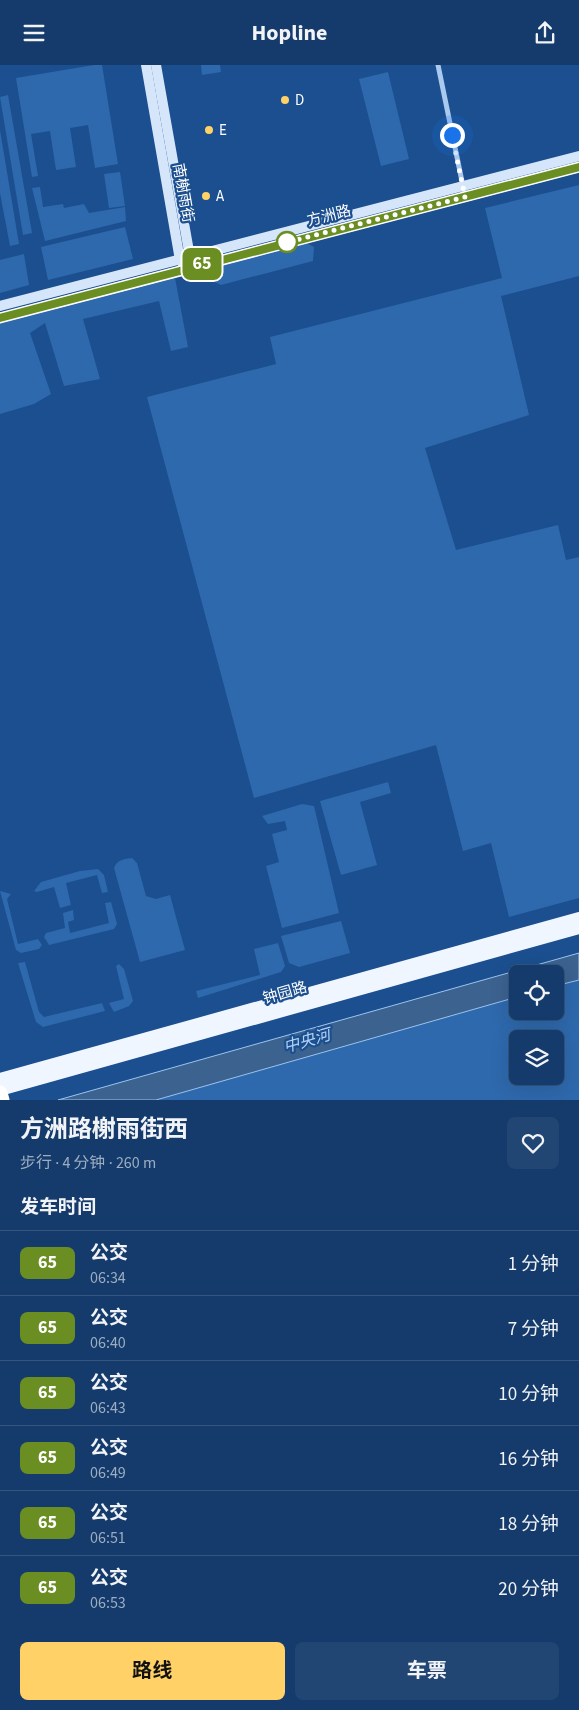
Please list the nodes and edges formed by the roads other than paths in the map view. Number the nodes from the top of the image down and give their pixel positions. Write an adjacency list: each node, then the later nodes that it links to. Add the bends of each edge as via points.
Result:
1 (146, 65): 7 (main road, 南榭雨街)
2 (156, 65): 7 (main road, 南榭雨街)
3 (438, 65): 6 (street)
4 (579, 156): 6 (main road, 方洲路)
5 (579, 167): 6 (main road, 方洲路)
6 (464, 192): 7 (main road, 方洲路); 8 (main road, 方洲路)
7 (185, 259): 8 (main road, 南榭雨街); 9 (main road, 方洲路)
8 (187, 268): 10 (main road, 方洲路)
9 (0, 306)
10 (0, 318)
11 (579, 918): 13 (main road, 钟园路)
12 (579, 928): 13 (main road, 钟园路)
13 (2, 1088)

